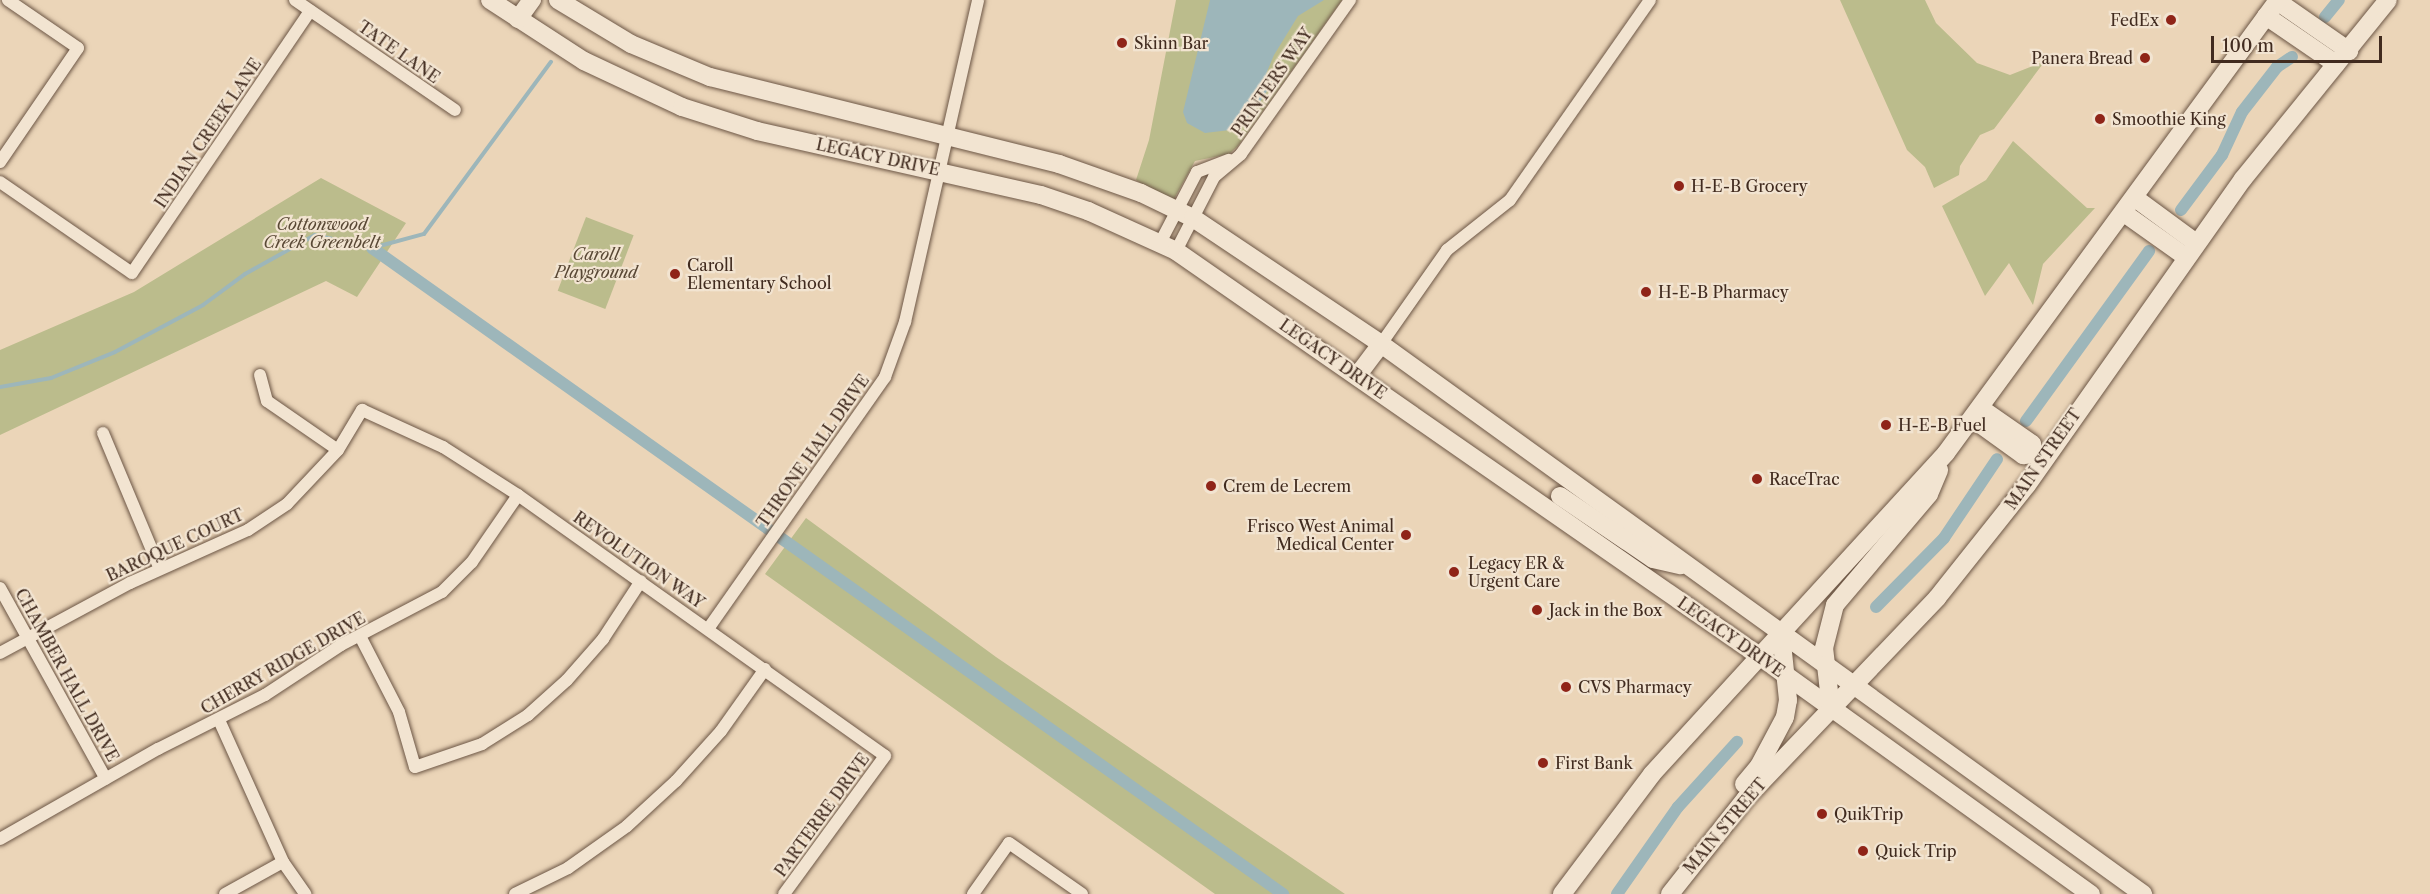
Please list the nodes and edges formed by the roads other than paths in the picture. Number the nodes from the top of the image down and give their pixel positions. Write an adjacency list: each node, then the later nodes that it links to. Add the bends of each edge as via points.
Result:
1 (8, 0): 19 (street, via 78,48)
2 (295, 0): 11 (street, TATE LANE)
3 (490, 0): 13 (main road, LEGACY DRIVE)
4 (531, 0): 13 (main road)
5 (558, 0): 17 (main road, LEGACY DRIVE, via 632,44 710,77)
6 (978, 0): 17 (street, THRONE HALL DRIVE)
7 (1350, 0): 18 (street, PRINTERS WAY)
8 (1650, 0): 27 (street, via 1510,200 1447,250)
9 (2278, 0): 12 (main road); 14 (main road)
10 (2388, 0): 14 (main road, MAIN STREET)
11 (310, 11): 16 (street, TATE LANE); 21 (street, INDIAN CREEK LANE, via 132,273)
12 (2266, 16): 15 (main road); 22 (main road)
13 (518, 19): 20 (main road, LEGACY DRIVE, via 584,61 682,107 757,131)
14 (2349, 51): 15 (main road, MAIN STREET)
15 (2336, 64): 26 (main road, MAIN STREET)
16 (455, 110)
17 (950, 137): 20 (street, THRONE HALL DRIVE); 24 (main road, LEGACY DRIVE, via 1099,177)
18 (1241, 154): 24 (street, PRINTERS WAY, via 1214,177); 24 (street, PRINTERS WAY, via 1200,170)
19 (0, 162)
20 (940, 171): 25 (main road, LEGACY DRIVE, via 1067,203); 43 (street, THRONE HALL DRIVE, via 905,322 885,377)
21 (0, 182)
22 (2135, 198): 23 (main road); 26 (main road)
23 (2124, 213): 26 (main road); 31 (main road)
24 (1185, 214): 25 (street, PRINTERS WAY); 25 (street, PRINTERS WAY); 27 (main road, LEGACY DRIVE)
25 (1168, 247): 29 (main road, LEGACY DRIVE)
26 (2191, 250): 35 (main road, MAIN STREET)
27 (1381, 344): 29 (main road); 36 (main road, LEGACY DRIVE)
28 (260, 375): 33 (street, via 267,401)
29 (1357, 376): 38 (main road, LEGACY DRIVE)
30 (362, 410): 33 (street, BAROQUE COURT); 37 (street, REVOLUTION WAY, via 443,447)
31 (1977, 414): 34 (main road); 35 (main road, via 2032,444)
32 (103, 433): 39 (street)
33 (338, 450): 39 (street, BAROQUE COURT, via 287,504 248,530)
34 (1946, 453): 44 (main road); 49 (main road, via 1929,494 1835,605 1828,621)
35 (2038, 457): 52 (main road, MAIN STREET, via 1937,598)
36 (1572, 481): 38 (main road); 40 (main road, LEGACY DRIVE)
37 (518, 495): 41 (street, REVOLUTION WAY); 45 (street, CHERRY RIDGE DRIVE, via 472,562 442,592)
38 (1555, 503): 40 (main road, via 1653,559); 48 (main road, LEGACY DRIVE)
39 (160, 569): 46 (street, BAROQUE COURT)
40 (1694, 569): 44 (main road, LEGACY DRIVE)
41 (641, 581): 43 (street, REVOLUTION WAY); 45 (street, via 603,639 567,680 528,715 482,744 415,767 399,712)
42 (0, 588): 46 (street, CHAMBER HALL DRIVE)
43 (708, 629): 50 (street, REVOLUTION WAY)
44 (1781, 633): 48 (main road); 49 (main road, LEGACY DRIVE); 51 (main road)
45 (360, 636): 54 (street, CHERRY RIDGE DRIVE)
46 (28, 637): 47 (street, BAROQUE COURT); 56 (street, CHAMBER HALL DRIVE)
47 (0, 653)
48 (1762, 658): 51 (main road, LEGACY DRIVE); 68 (main road, via 1652,774)
49 (1824, 663): 52 (main road, LEGACY DRIVE); 53 (main road)
50 (765, 669): 55 (street, REVOLUTION WAY); 64 (street, via 721,731 676,781 627,826 568,868)
51 (1785, 675): 53 (main road, LEGACY DRIVE); 61 (main road, via 1788,700 1778,734 1759,766 1687,855)
52 (1854, 684): 53 (main road, MAIN STREET); 57 (main road, LEGACY DRIVE)
53 (1831, 709): 59 (main road, LEGACY DRIVE); 61 (main road, MAIN STREET, via 1740,805)
54 (219, 720): 56 (street, CHERRY RIDGE DRIVE); 60 (street)
55 (885, 756): 65 (street, PARTERRE DRIVE)
56 (106, 779): 58 (street, CHERRY RIDGE DRIVE)
57 (2052, 828): 59 (main road); 70 (main road, LEGACY DRIVE)
58 (0, 839)
59 (2034, 854): 69 (main road, LEGACY DRIVE)
60 (283, 862): 62 (street); 63 (street)
61 (1672, 891)
62 (225, 894)
63 (305, 894)
64 (515, 894)
65 (784, 894)
66 (973, 894): 67 (street, via 1009,843)
67 (1082, 894)
68 (1562, 894)
69 (2091, 894)
70 (2143, 894)

